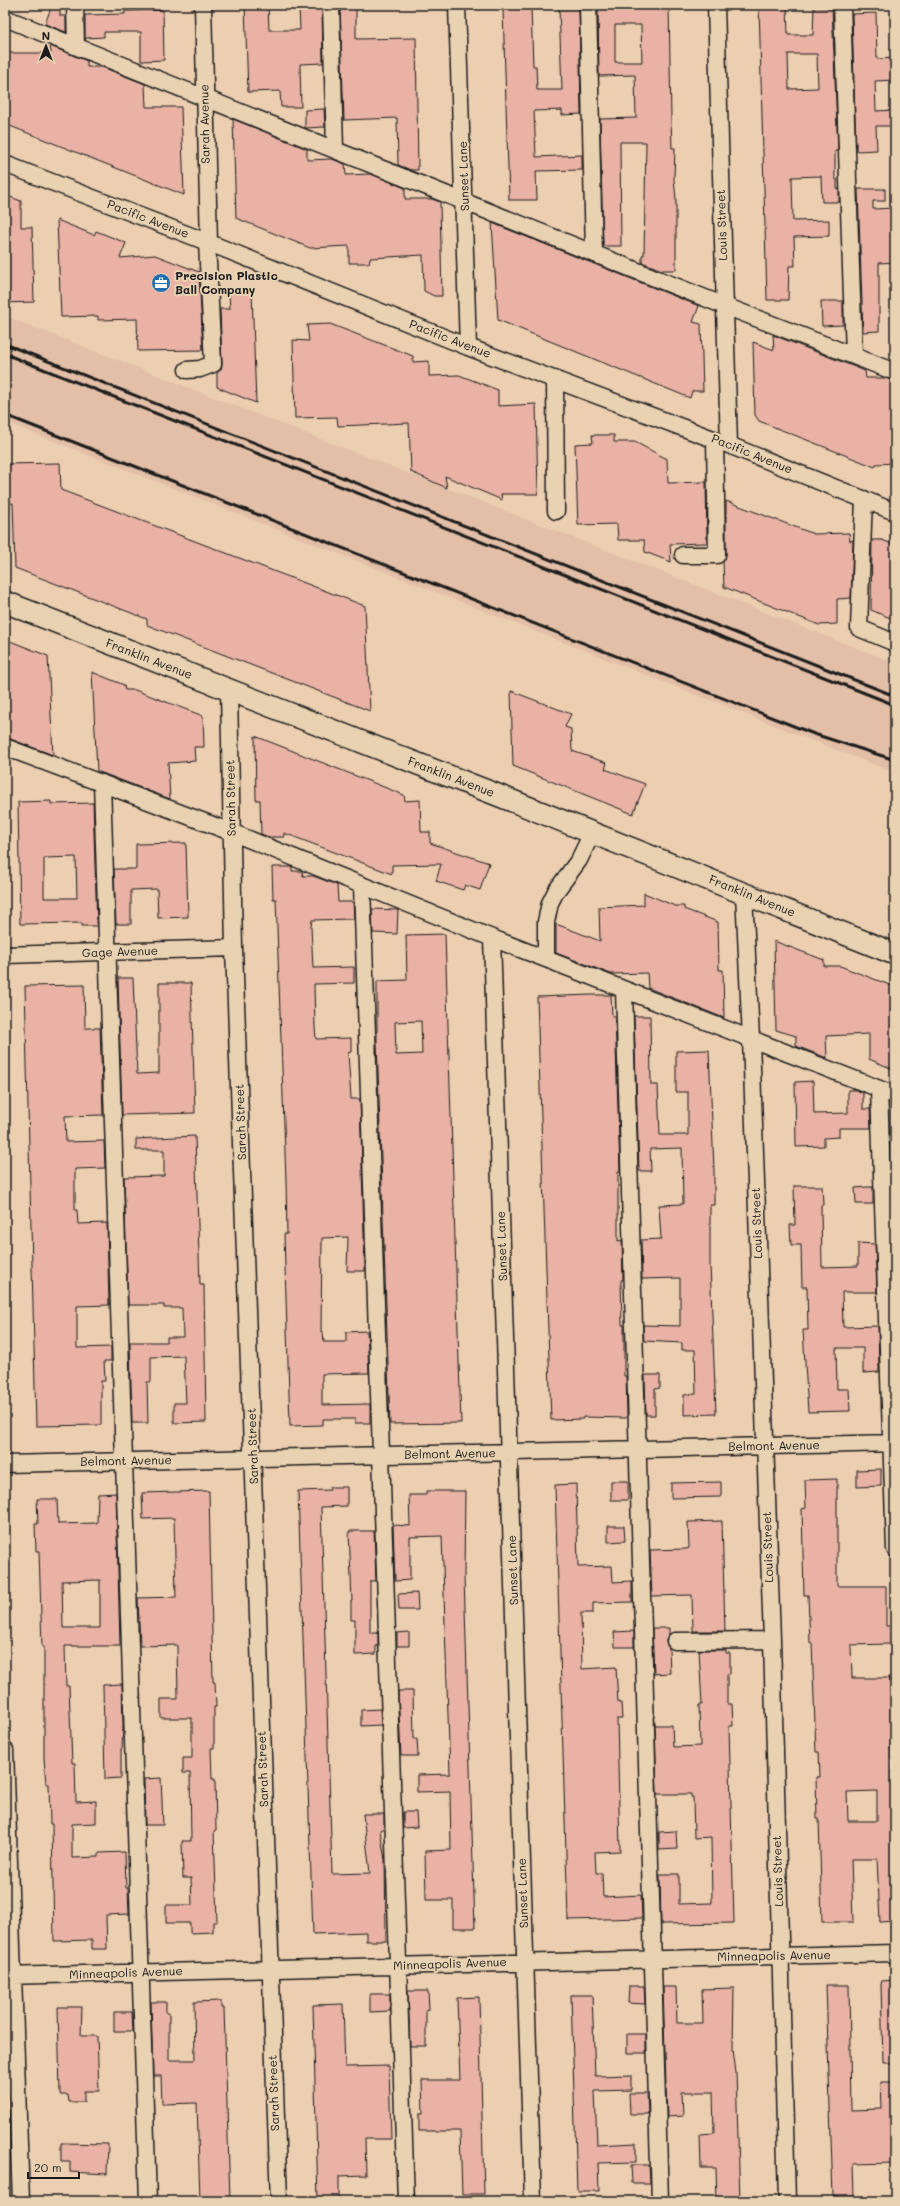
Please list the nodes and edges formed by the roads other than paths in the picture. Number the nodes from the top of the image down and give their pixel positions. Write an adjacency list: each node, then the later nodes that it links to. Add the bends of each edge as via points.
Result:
1 (74, 5): 9 (street)
2 (204, 5): 10 (street, Sarah Avenue)
3 (331, 5): 11 (street)
4 (457, 5): 13 (street, Sunset Lane)
5 (588, 5): 15 (street)
6 (716, 5): 16 (street, Louis Street)
7 (842, 5): 18 (street)
8 (5, 18): 9 (street)
9 (76, 46): 10 (street)
10 (204, 96): 11 (street); 14 (street, Sarah Avenue)
11 (336, 149): 13 (street)
12 (5, 164): 14 (street, Pacific Avenue)
13 (465, 202): 15 (street); 17 (street, Sunset Lane)
14 (208, 242): 17 (street, Pacific Avenue); 19 (street, Sarah Avenue, via 213,364 200,370)
15 (594, 253): 16 (street)
16 (725, 306): 18 (street); 22 (street, Louis Street)
17 (468, 347): 21 (street, Pacific Avenue)
18 (854, 355): 20 (street)
19 (187, 370)
20 (895, 372)
21 (555, 379): 22 (street, Pacific Avenue); 24 (street)
22 (722, 442): 23 (street, Pacific Avenue); 26 (street, Louis Street, via 716,555)
23 (864, 499): 25 (street, Pacific Avenue); 28 (street, via 859,628)
24 (556, 510)
25 (895, 512)
26 (683, 555)
27 (5, 602): 29 (main road, Franklin Avenue)
28 (895, 643)
29 (229, 690): 32 (street, Sarah Street); 33 (main road, Franklin Avenue)
30 (5, 747): 31 (street)
31 (102, 783): 32 (street); 38 (street)
32 (231, 832): 34 (street); 37 (street, Sarah Street)
33 (592, 833): 35 (main road, Franklin Avenue); 41 (street, via 579,860 550,903 546,922)
34 (362, 885): 36 (street); 50 (street)
35 (744, 893): 39 (main road, Franklin Avenue); 43 (street, Louis Street)
36 (492, 938): 41 (street); 49 (street, Sunset Lane)
37 (234, 948): 38 (street, Gage Avenue); 51 (street, Sarah Street)
38 (108, 952): 40 (street, Gage Avenue); 52 (street)
39 (895, 954)
40 (5, 955)
41 (546, 959): 42 (street)
42 (624, 990): 43 (street); 48 (street)
43 (752, 1039): 44 (street); 47 (street, Louis Street)
44 (879, 1089): 45 (street); 46 (street)
45 (895, 1095)
46 (894, 1443): 47 (street, Belmont Avenue); 54 (street)
47 (764, 1446): 48 (street, Belmont Avenue); 55 (street, Louis Street)
48 (637, 1449): 49 (street, Belmont Avenue); 60 (street)
49 (510, 1452): 50 (street, Belmont Avenue); 61 (street, Sunset Lane)
50 (381, 1455): 51 (street, Belmont Avenue); 62 (street)
51 (253, 1458): 52 (street, Belmont Avenue); 63 (street, Sarah Street)
52 (124, 1462): 53 (street, Belmont Avenue); 64 (street)
53 (5, 1464)
54 (895, 1549)
55 (772, 1640): 56 (street); 59 (street, Louis Street)
56 (675, 1641)
57 (5, 1750): 65 (street)
58 (895, 1953): 59 (street, Minneapolis Avenue)
59 (780, 1956): 60 (street, Minneapolis Avenue); 72 (street, Louis Street)
60 (655, 1959): 61 (street, Minneapolis Avenue); 71 (street)
61 (526, 1962): 62 (street, Minneapolis Avenue); 70 (street, Sunset Lane)
62 (397, 1966): 63 (street, Minneapolis Avenue); 69 (street)
63 (269, 1969): 64 (street, Minneapolis Avenue); 68 (street, Sarah Street)
64 (141, 1972): 65 (street, Minneapolis Avenue); 67 (street)
65 (9, 1976): 66 (street)
66 (21, 2201)
67 (148, 2201)
68 (279, 2201)
69 (406, 2201)
70 (533, 2201)
71 (660, 2201)
72 (787, 2201)

